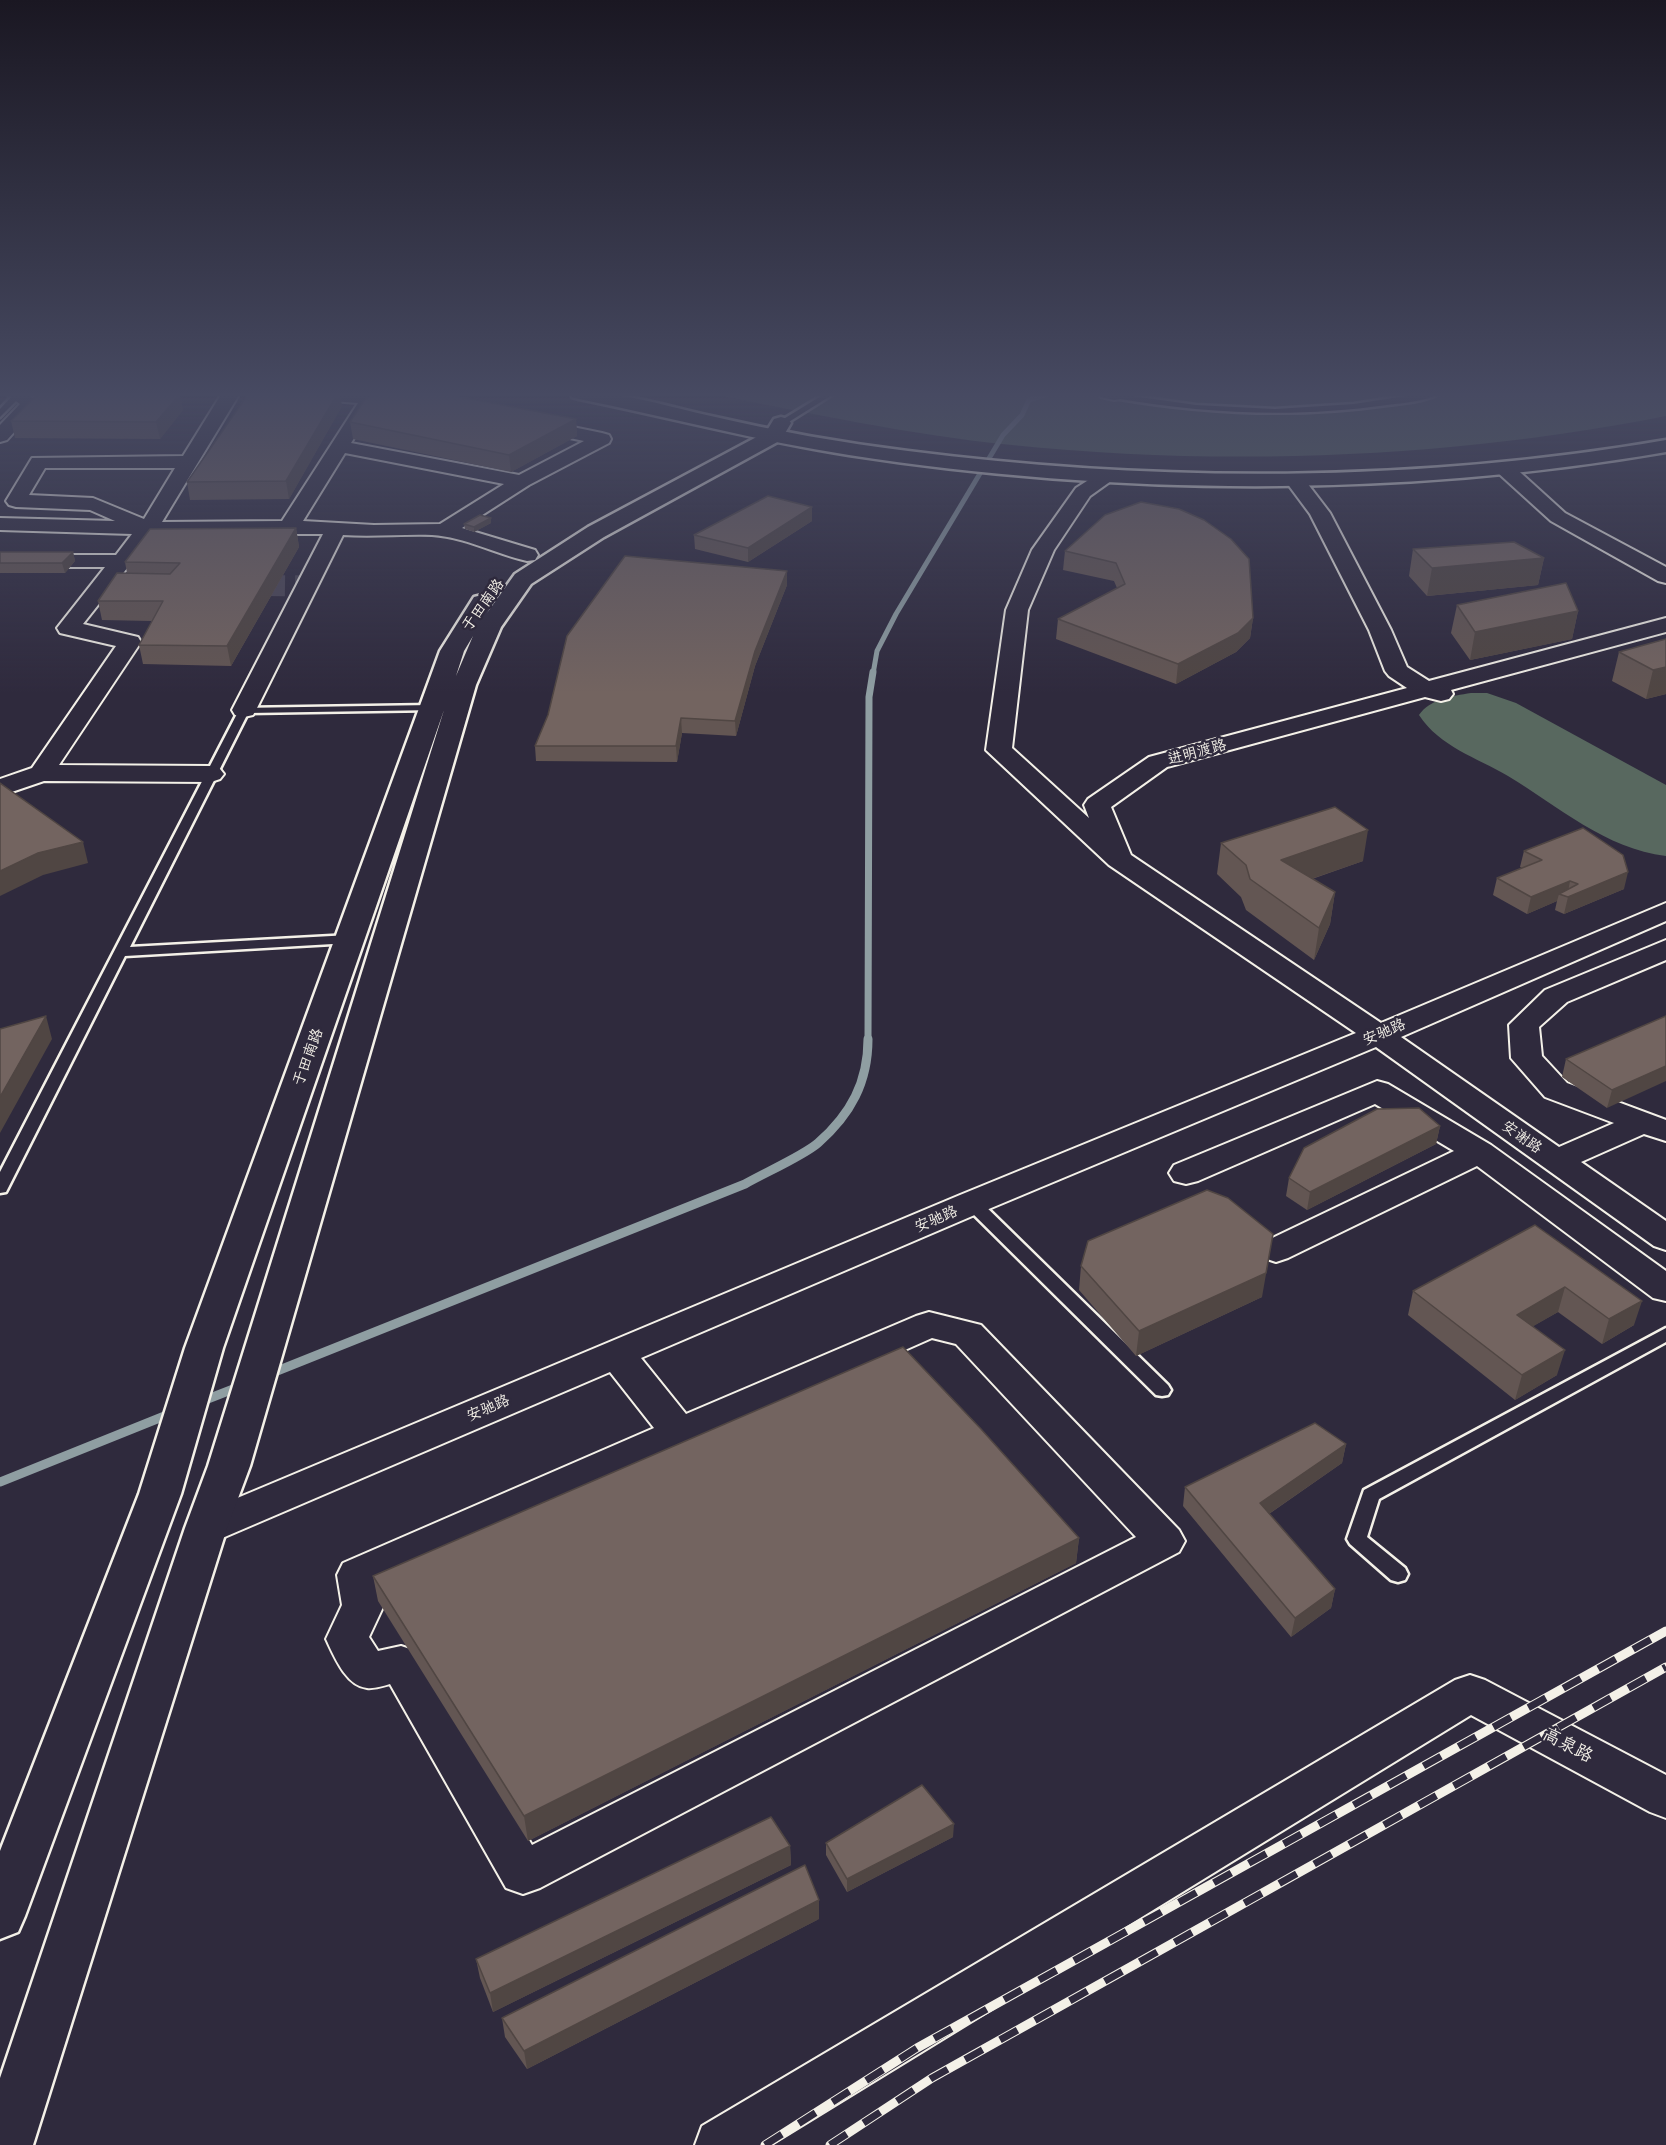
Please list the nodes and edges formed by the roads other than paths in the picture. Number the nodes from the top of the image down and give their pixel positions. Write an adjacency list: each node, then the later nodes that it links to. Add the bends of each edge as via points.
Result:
1 (21, 493): 11 (street, via 16,501 93,504)
2 (170, 493): 11 (street)
3 (310, 493): 12 (street)
4 (503, 493): 14 (street)
5 (639, 493): 15 (street, 于田南路, via 568,528)
6 (662, 493): 23 (street, 于田南路, via 523,579 489,627 464,685)
7 (1082, 493): 28 (street, via 1043,550 1017,610 999,750)
8 (1305, 493): 20 (street, via 1320,513 1397,670)
9 (1532, 493): 18 (street, via 1558,517)
10 (0, 524): 11 (street)
11 (148, 528): 12 (street); 17 (street)
12 (288, 528): 13 (street)
13 (336, 529): 14 (street); 22 (street)
14 (443, 531): 15 (street)
15 (527, 555): 21 (street, 于田南路, via 495,584 472,615 452,651)
16 (0, 561): 17 (street)
17 (122, 561): 25 (street, via 68,628 130,642)
18 (1666, 576)
19 (1666, 625): 20 (street, 进明渡路)
20 (1440, 693): 28 (street, 进明渡路, via 1158,762 1097,805)
21 (432, 708): 22 (lane); 24 (street, 于田南路)
22 (244, 711): 26 (lane)
23 (441, 763): 24 (street); 47 (street, 于田南路, via 229,1466)
24 (412, 764): 30 (street, 于田南路)
25 (41, 773): 26 (street); 27 (street)
26 (211, 774): 32 (lane)
27 (0, 788)
28 (1119, 859): 33 (street)
29 (1666, 911): 33 (street, 安驰路)
30 (350, 939): 32 (lane); 50 (street, 于田南路, via 204,1348 159,1494)
31 (1666, 949): 34 (street, via 1556,996 1524,1026 1527,1058 1556,1090)
32 (120, 952): 38 (lane)
33 (1379, 1035): 36 (street, 安谢路); 39 (street, 安驰路)
34 (1655, 1126): 36 (street)
35 (1479, 1152): 37 (street, via 1377,1091); 41 (street); 42 (street)
36 (1556, 1161): 40 (street, 安谢路)
37 (1186, 1173)
38 (0, 1188)
39 (972, 1203): 44 (street, 安驰路); 45 (lane)
40 (1666, 1238)
41 (1276, 1250)
42 (1666, 1289)
43 (1666, 1334): 48 (lane, via 1371,1496 1357,1539)
44 (617, 1354): 46 (street); 47 (street, 安驰路)
45 (1162, 1390)
46 (679, 1434): 46 (street, via 929,1326 968,1334 1165,1541 523,1873 401,1664 368,1671 347,1639 363,1605 358,1575)
47 (206, 1528): 51 (street, 于田南路)
48 (1398, 1574)
49 (1666, 1798): 52 (street, 高泉路, via 1470,1692)
50 (1, 1909)
51 (5, 2145)
52 (721, 2145)

